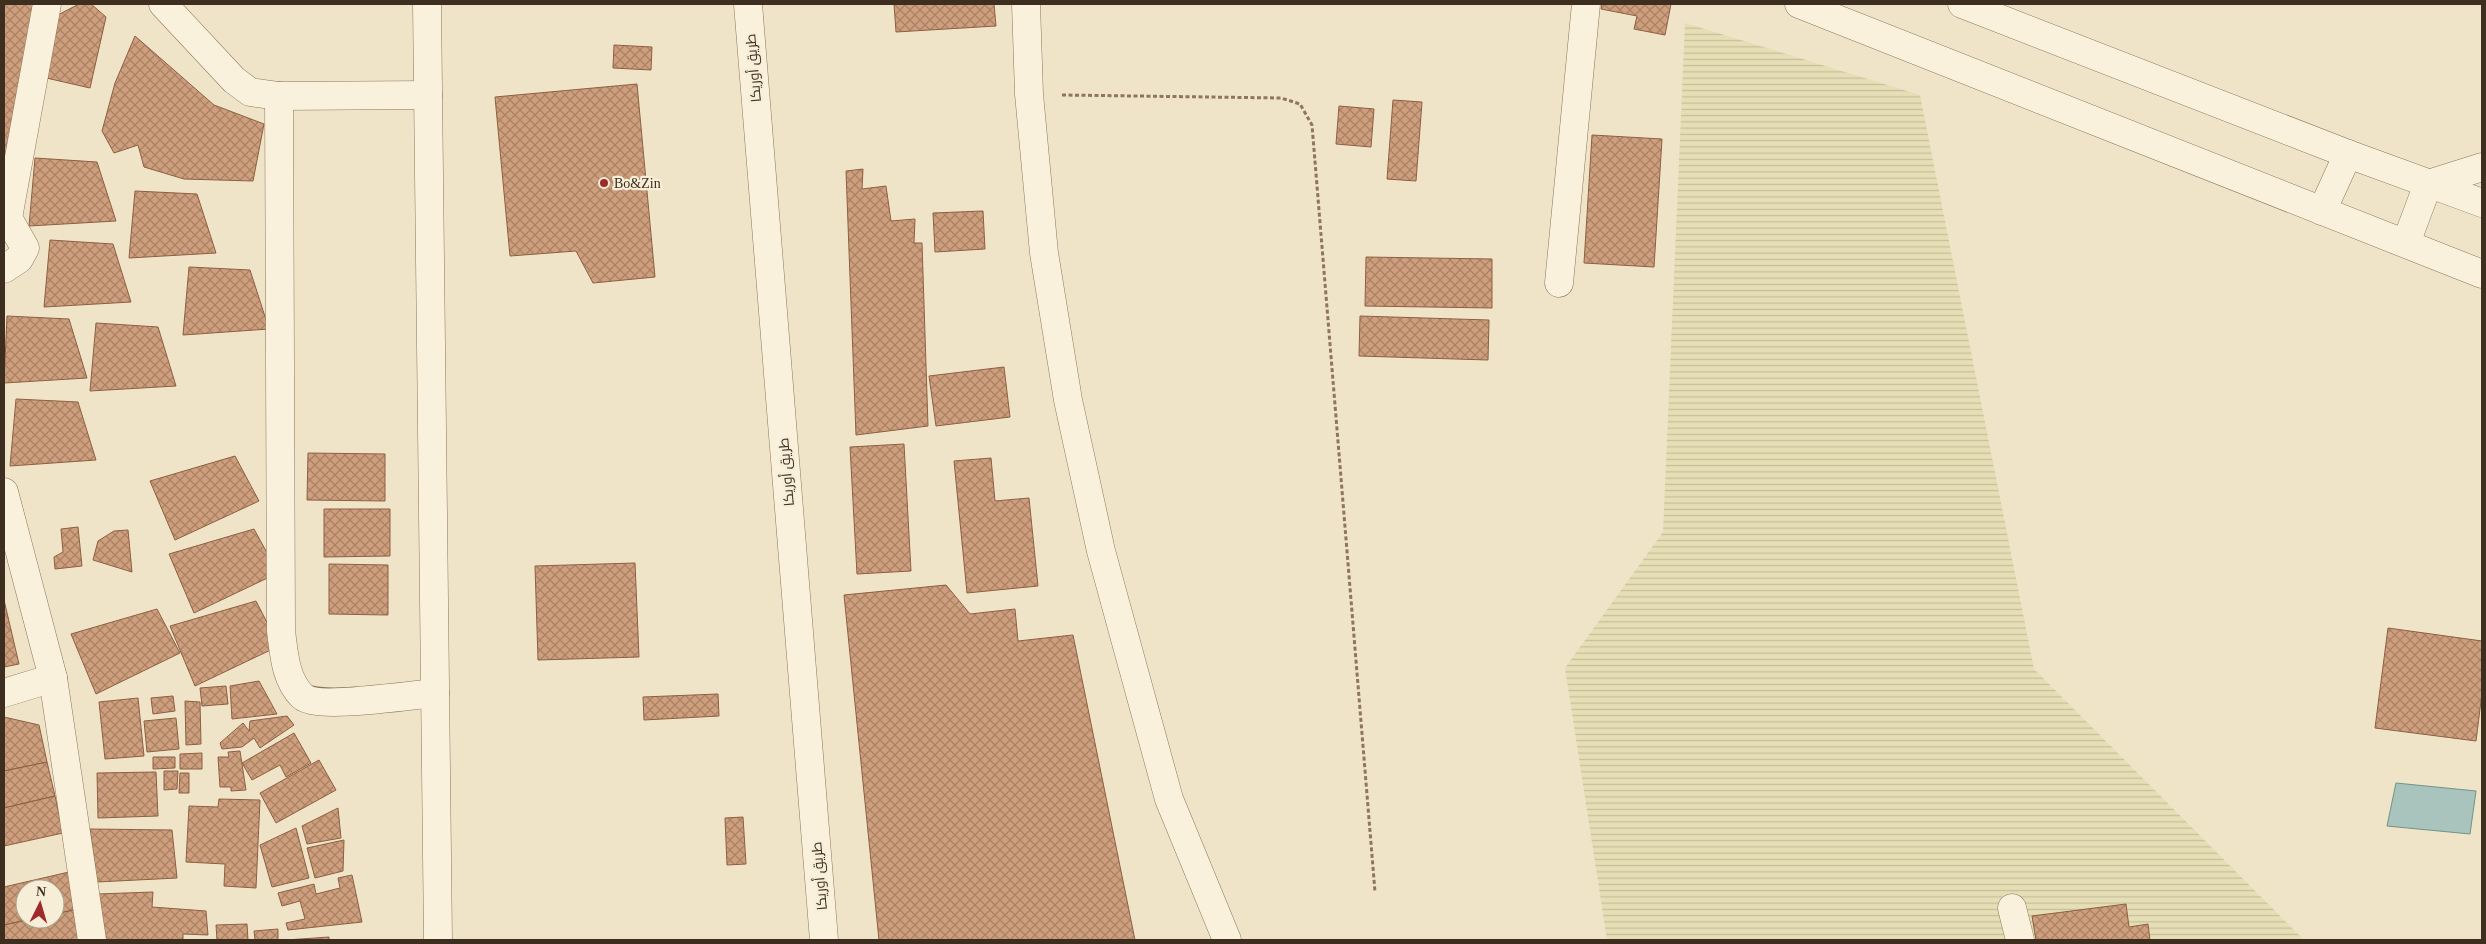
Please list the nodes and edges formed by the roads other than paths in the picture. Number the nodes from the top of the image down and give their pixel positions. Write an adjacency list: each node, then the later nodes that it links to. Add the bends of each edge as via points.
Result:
1 (47, 4): 17 (street, via 8,218 25,248 19,259)
2 (164, 4): 10 (street, via 241,86 262,95)
3 (427, 4): 9 (street)
4 (748, 4): 27 (street, طريق أوريكا)
5 (1026, 4): 28 (street, via 1029,94 1044,253 1068,400 1101,551 1169,799)
6 (1586, 4): 19 (street)
7 (1799, 4): 15 (street)
8 (1962, 4): 11 (street)
9 (428, 95): 10 (street); 23 (street)
10 (279, 96): 23 (street, via 281,631 284,658 291,680 308,701 337,702)
11 (2348, 154): 13 (street); 15 (street)
12 (2482, 167): 13 (street)
13 (2428, 184): 14 (street); 16 (street)
14 (2482, 204)
15 (2322, 211): 16 (street)
16 (2406, 243): 18 (street)
17 (4, 269)
18 (2482, 274)
19 (1559, 283)
20 (4, 492): 21 (street)
21 (53, 678): 22 (street); 25 (street)
22 (4, 693)
23 (435, 693): 26 (street)
24 (2012, 908): 29 (street)
25 (92, 940)
26 (438, 940)
27 (824, 940)
28 (1227, 940)
29 (2020, 940)

